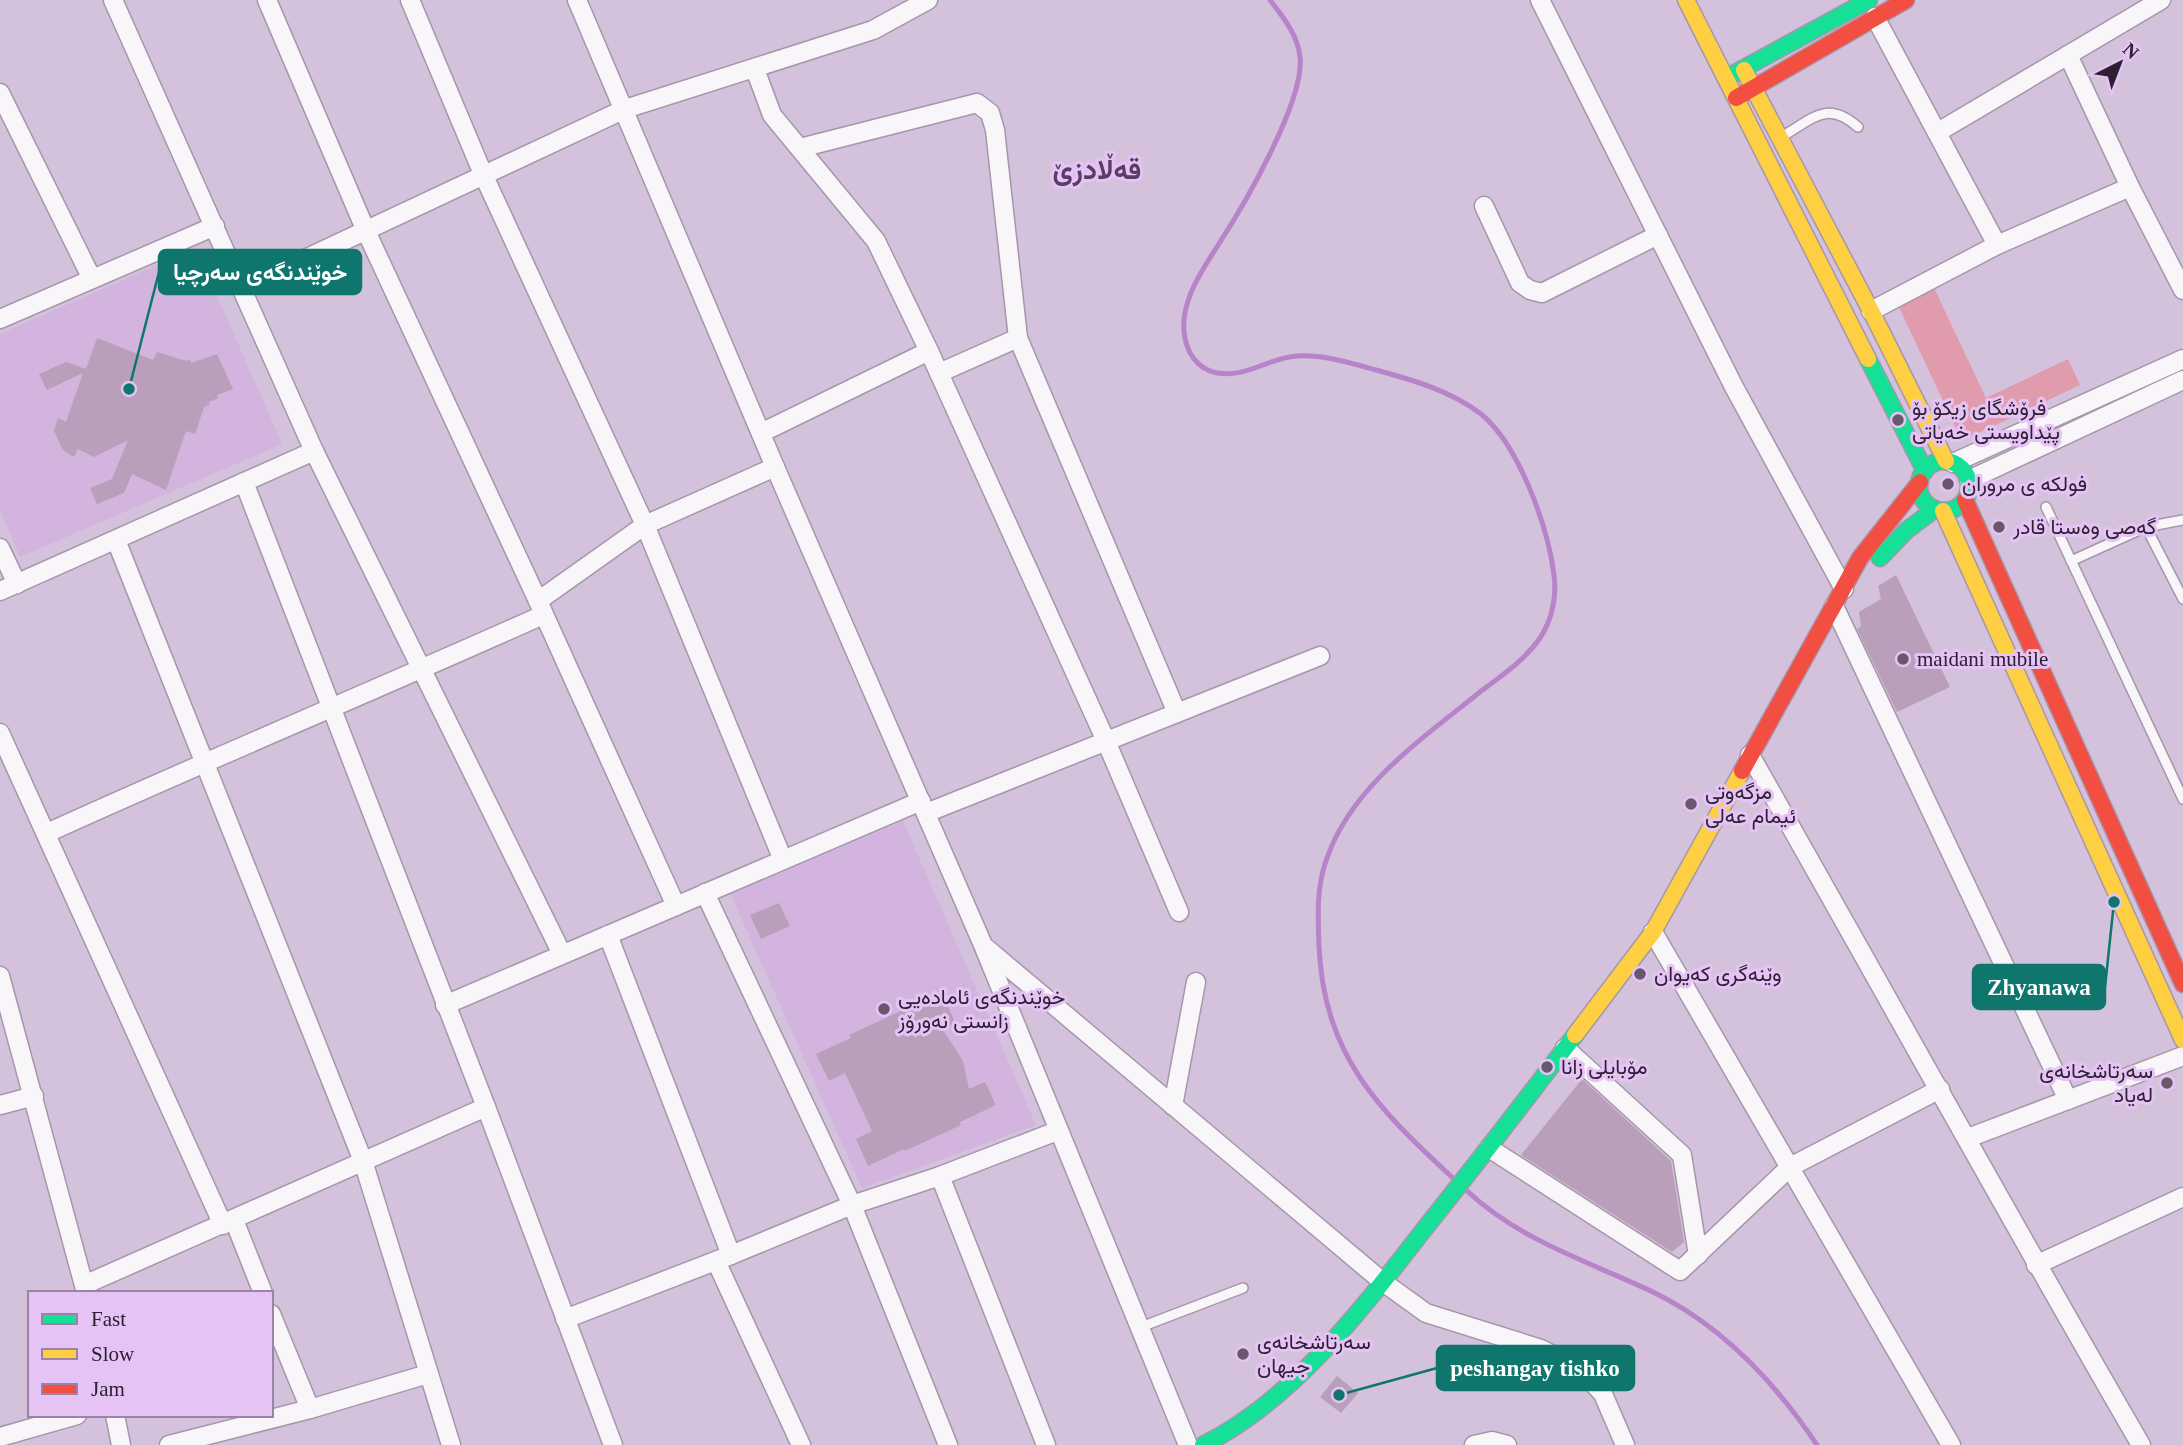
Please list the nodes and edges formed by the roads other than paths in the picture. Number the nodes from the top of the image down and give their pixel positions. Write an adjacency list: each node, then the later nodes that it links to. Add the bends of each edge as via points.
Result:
1 (113, 0): 26 (street)
2 (267, 0): 27 (street)
3 (410, 0): 23 (street)
4 (577, 0): 18 (street)
5 (928, 0): 13 (street, via 873,30)
6 (1540, 0): 28 (street)
7 (1686, 0): 14 (main road)
8 (1906, 0): 10 (main road)
9 (2161, 0): 11 (street)
10 (1872, 8): 12 (main road); 15 (main road); 20 (street)
11 (2068, 55): 20 (street); 24 (street)
12 (1740, 63): 14 (main road); 15 (main road)
13 (754, 69): 18 (street); 22 (street, via 772,115)
14 (1725, 79): 17 (main road)
15 (1753, 89): 17 (main road); 21 (main road)
16 (0, 93): 30 (street)
17 (1735, 99): 44 (main road)
18 (625, 109): 23 (street); 40 (street)
19 (1858, 127): 21 (lane, via 1836,112 1821,114)
20 (1938, 132): 29 (street)
21 (1779, 138): 33 (main road)
22 (800, 148): 35 (street, via 977,103 990,113); 36 (street, via 876,241)
23 (483, 174): 27 (street); 51 (street)
24 (2130, 187): 29 (street); 32 (street)
25 (1485, 206): 28 (street, via 1520,283 1542,293)
26 (215, 226): 30 (street); 31 (street)
27 (366, 232): 31 (street); 61 (street)
28 (1658, 235): 57 (street)
29 (1997, 245): 33 (street)
30 (92, 279): 34 (street)
31 (243, 288): 41 (street)
32 (2183, 290)
33 (1871, 312): 42 (main road)
34 (0, 320)
35 (1018, 338): 38 (street); 65 (street)
36 (929, 351): 38 (street); 40 (street)
37 (2183, 359): 42 (street)
38 (939, 373): 67 (street)
39 (2183, 380): 45 (street)
40 (761, 433): 43 (street)
41 (314, 451): 46 (street); 63 (street)
42 (1949, 462): 44 (main road, via 1934,464); 45 (main road)
43 (775, 467): 51 (street); 71 (street)
44 (1922, 476): 49 (main road, via 1923,497); 57 (main road, via 1860,558)
45 (1969, 480): 47 (main road)
46 (244, 482): 53 (street); 64 (street)
47 (1965, 500): 49 (main road, via 1955,509); 80 (main road)
48 (2046, 508): 55 (lane)
49 (1939, 510): 57 (main road, via 1907,530); 82 (main road)
50 (2183, 520): 52 (lane)
51 (645, 525): 61 (street); 73 (street)
52 (2146, 527): 55 (lane); 59 (lane)
53 (116, 540): 56 (street); 69 (street)
54 (0, 548): 56 (street)
55 (2071, 561): 70 (lane)
56 (17, 584): 58 (street)
57 (1844, 589): 60 (main road)
58 (0, 591)
59 (2183, 599)
60 (1834, 606): 68 (main road); 92 (street)
61 (541, 608): 63 (street); 75 (street)
62 (1320, 656): 65 (street)
63 (421, 670): 64 (street); 81 (street)
64 (332, 709): 69 (street); 86 (street)
65 (1177, 713): 67 (street)
66 (0, 733): 72 (street)
67 (1106, 741): 71 (street); 76 (street)
68 (1750, 755): 77 (main road); 90 (street)
69 (204, 762): 72 (street); 99 (street)
70 (2183, 799)
71 (923, 807): 73 (street); 79 (street)
72 (47, 833): 104 (street)
73 (783, 860): 74 (street)
74 (705, 893): 75 (street); 103 (street)
75 (676, 906): 78 (street)
76 (1179, 912)
77 (1653, 932): 88 (main road); 100 (street)
78 (608, 935): 81 (street); 106 (street)
79 (983, 945): 94 (street); 96 (street)
80 (2175, 946): 82 (street); 85 (main road)
81 (562, 954): 86 (street)
82 (2148, 959): 87 (main road)
83 (0, 976): 91 (street)
84 (1196, 982): 94 (street)
85 (2183, 984)
86 (445, 1005): 95 (street)
87 (2183, 1040)
88 (1565, 1048): 98 (main road); 105 (street, via 1682,1155)
89 (2183, 1056): 92 (street)
90 (1940, 1089): 97 (street); 100 (street)
91 (34, 1096): 93 (street); 110 (street)
92 (2068, 1100): 97 (street)
93 (0, 1105)
94 (1173, 1106): 108 (street)
95 (486, 1107): 99 (street); 113 (street)
96 (1057, 1131): 101 (street); 114 (street)
97 (1968, 1138): 107 (street)
98 (1487, 1150): 105 (street, via 1680,1271); 108 (main road)
99 (363, 1161): 104 (street); 115 (street)
100 (1790, 1167): 105 (street); 132 (street)
101 (940, 1176): 103 (street); 126 (street)
102 (2183, 1197): 107 (street)
103 (852, 1205): 106 (street); 125 (street)
104 (228, 1223): 110 (street); 111 (street)
105 (1698, 1255)
106 (724, 1258): 113 (street); 124 (street)
107 (2036, 1265): 133 (street)
108 (1383, 1282): 128 (main road, via 1286,1387); 131 (street, via 1426,1313 1541,1349 1582,1371 1603,1394)
109 (1243, 1288): 114 (lane)
110 (85, 1289)
111 (262, 1291)
112 (273, 1319): 116 (street)
113 (565, 1319): 123 (street)
114 (1141, 1327): 127 (street)
115 (428, 1374): 116 (street); 122 (street)
116 (310, 1409): 121 (street)
117 (70, 1417): 119 (street)
118 (115, 1417): 120 (street)
119 (0, 1437)
120 (121, 1445)
121 (169, 1445)
122 (451, 1445)
123 (613, 1445)
124 (801, 1445)
125 (947, 1445)
126 (1046, 1445)
127 (1188, 1445)
128 (1203, 1445)
129 (1474, 1445): 130 (street, via 1492,1441)
130 (1507, 1445)
131 (1625, 1445)
132 (1951, 1445)
133 (2141, 1445)

